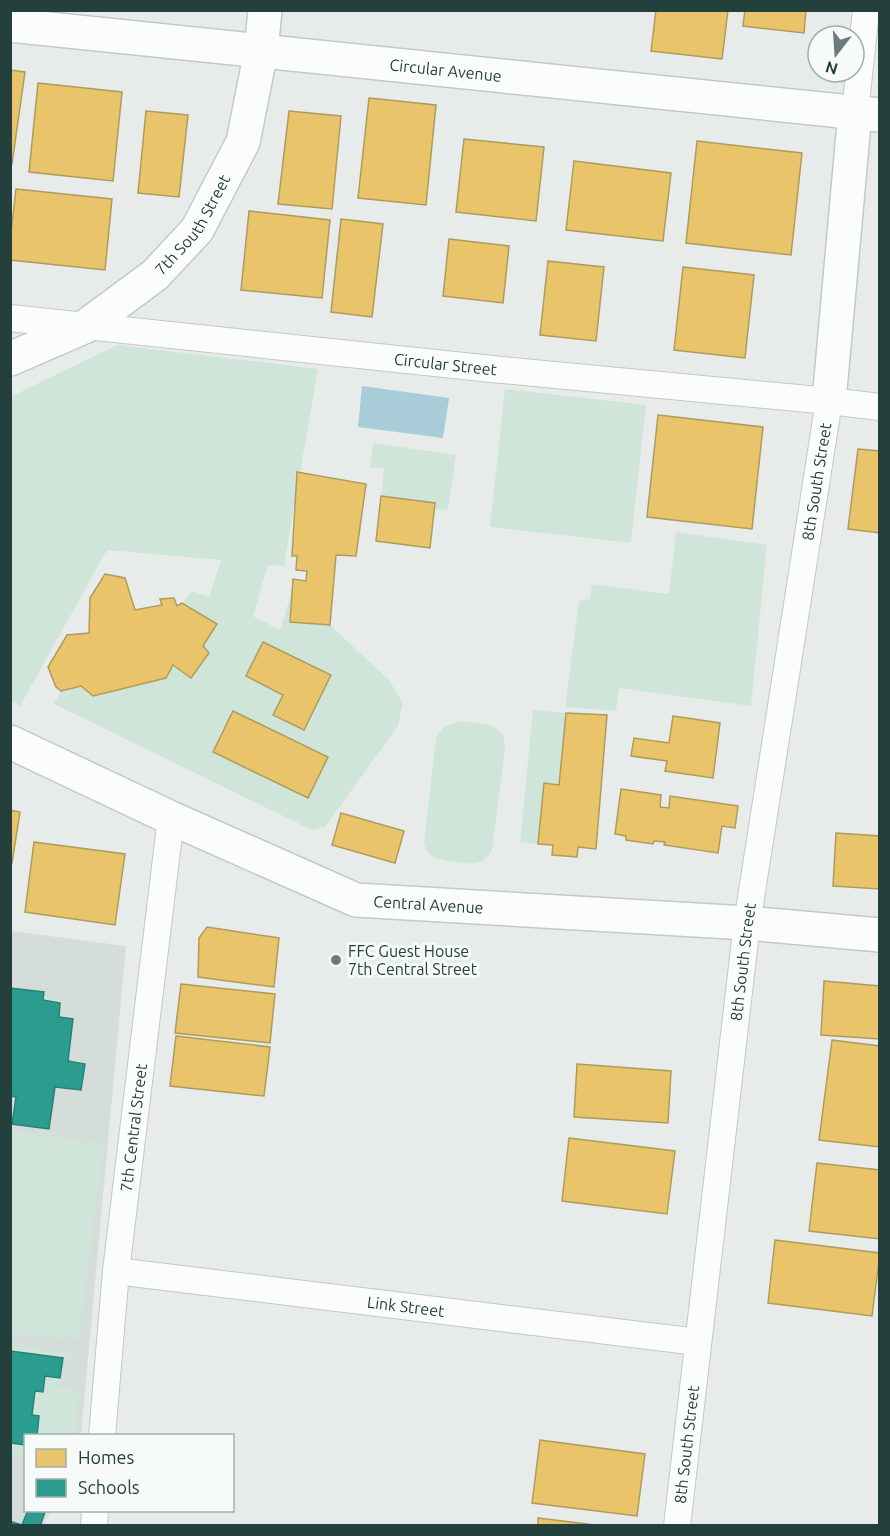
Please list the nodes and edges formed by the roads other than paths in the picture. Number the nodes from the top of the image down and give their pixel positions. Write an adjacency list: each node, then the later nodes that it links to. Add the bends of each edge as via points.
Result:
1 (266, 10): 4 (street, 7th South Street)
2 (866, 10): 5 (street)
3 (10, 25): 4 (street, Circular Avenue)
4 (261, 51): 5 (street, Circular Avenue); 7 (street, 7th South Street, via 243,142 197,230 155,274)
5 (867, 113): 9 (street)
6 (10, 318): 7 (street, Circular Street)
7 (86, 326): 8 (street, 7th South Street); 9 (street, Circular Street)
8 (10, 359)
9 (829, 401): 10 (street, Circular Street); 13 (street, 8th South Street)
10 (879, 407)
11 (10, 742): 12 (street, Central Avenue)
12 (171, 818): 13 (street, Central Avenue, via 356,900); 15 (street, 7th Central Street)
13 (747, 922): 14 (street, Central Avenue); 16 (street, 8th South Street)
14 (879, 935)
15 (116, 1271): 16 (street, Link Street); 17 (street, 7th Central Street)
16 (698, 1342): 18 (street, 8th South Street)
17 (102, 1434)
18 (677, 1526)

